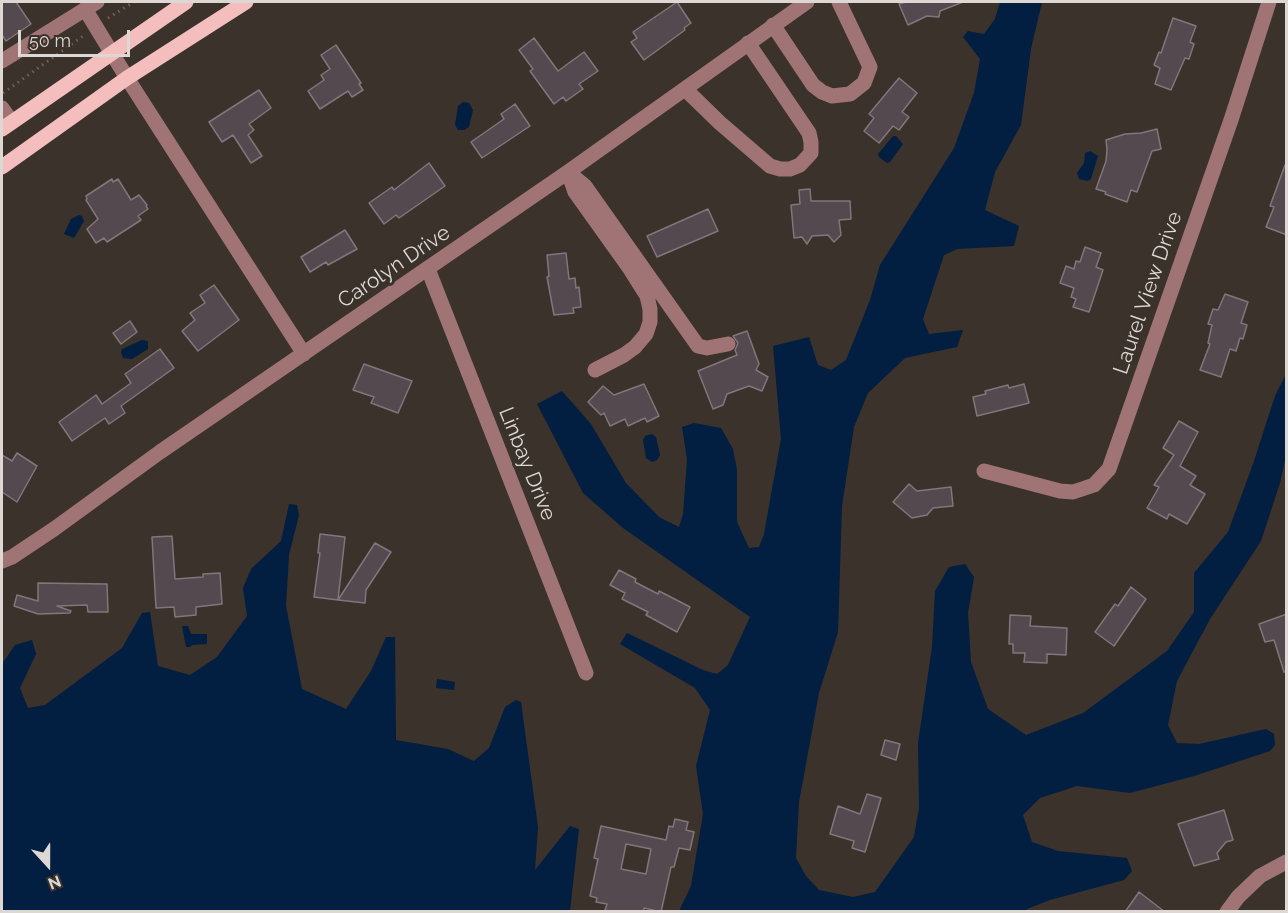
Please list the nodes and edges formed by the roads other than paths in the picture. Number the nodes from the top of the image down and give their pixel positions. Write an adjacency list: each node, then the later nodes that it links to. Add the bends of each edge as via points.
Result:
1 (186, 2): 9 (main road)
2 (246, 2): 11 (main road)
3 (807, 2): 7 (street, Carolyn Drive)
4 (839, 2): 7 (street, via 870,67 864,83 850,94 832,96 813,85)
5 (1269, 2): 21 (street, Laurel View Drive, via 1109,468 1094,485 1073,492)
6 (91, 5): 9 (street, via 96,26); 10 (street)
7 (772, 25): 8 (street, Carolyn Drive)
8 (748, 43): 12 (street, Carolyn Drive); 12 (street, via 809,133 811,153 800,165 790,169 770,165)
9 (111, 52): 11 (street); 14 (main road)
10 (2, 61)
11 (127, 78): 15 (main road); 19 (street)
12 (685, 89): 16 (street, Carolyn Drive)
13 (2, 108): 14 (street)
14 (7, 126)
15 (2, 167)
16 (568, 172): 17 (street, Carolyn Drive); 18 (street, via 585,186 698,346); 20 (street, via 575,192 630,269 650,309 646,334 624,356)
17 (428, 270): 19 (street, Carolyn Drive); 23 (street, Linbay Drive)
18 (728, 344)
19 (304, 354): 22 (street, Carolyn Drive, via 54,529)
20 (595, 370)
21 (984, 471)
22 (2, 561)
23 (586, 674)
24 (1287, 862): 25 (street, via 1260,876)
25 (1227, 912)

